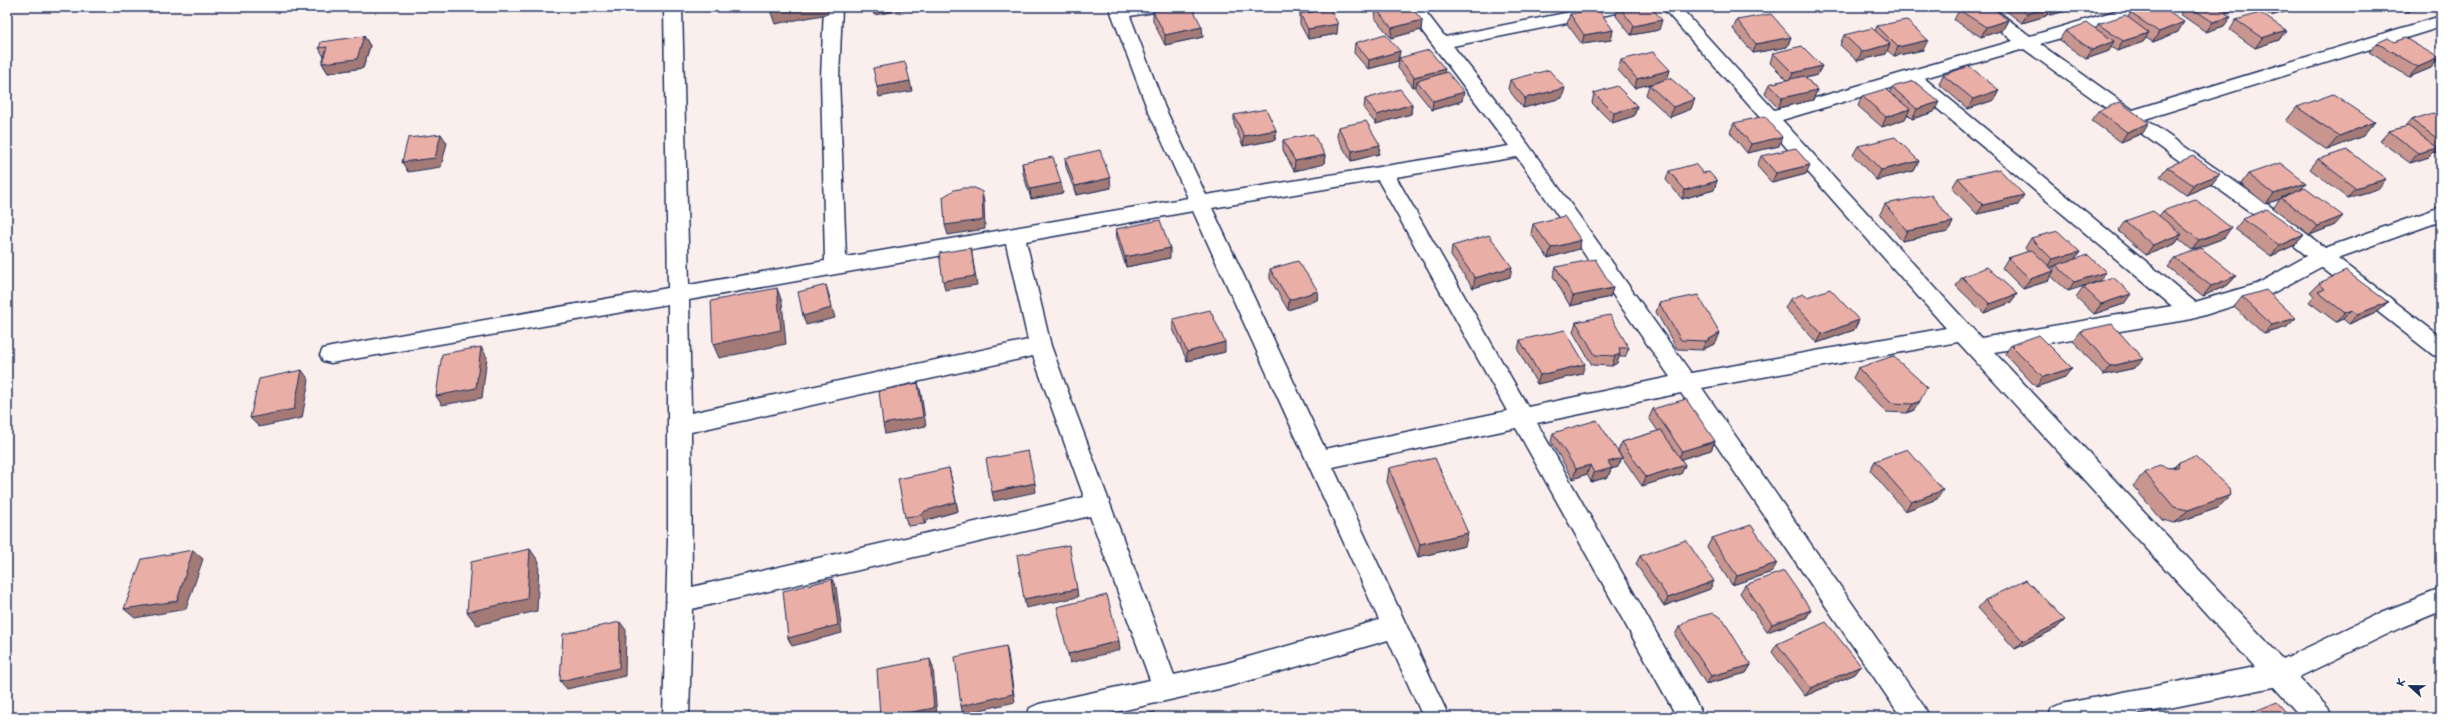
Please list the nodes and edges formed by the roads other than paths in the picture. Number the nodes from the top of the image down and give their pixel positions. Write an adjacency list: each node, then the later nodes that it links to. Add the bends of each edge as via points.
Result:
1 (673, 7): 23 (street)
2 (833, 7): 22 (street, via 830,78)
3 (1154, 7): 9 (street)
4 (1413, 7): 12 (street)
5 (1621, 7): 12 (street)
6 (1671, 7): 14 (street)
7 (1981, 7): 11 (street)
8 (2148, 7): 11 (street)
9 (1120, 10): 18 (street, via 1156,108)
10 (2441, 21): 15 (street)
11 (2026, 41): 13 (street); 15 (street)
12 (1441, 43): 16 (street)
13 (1910, 76): 14 (street); 24 (street)
14 (1770, 117): 25 (street)
15 (2130, 117): 21 (street)
16 (1522, 150): 17 (street); 29 (street)
17 (1384, 173): 18 (street); 30 (street)
18 (1200, 202): 20 (street); 32 (street)
19 (2441, 214): 21 (street)
20 (1014, 235): 22 (street); 26 (street)
21 (2323, 256): 24 (street, via 2264,289); 27 (street)
22 (836, 266): 23 (street)
23 (678, 294): 28 (street); 31 (street)
24 (2192, 311): 25 (street)
25 (1969, 340): 29 (street); 37 (street)
26 (1040, 346): 31 (street); 33 (street)
27 (2441, 349)
28 (330, 355)
29 (1686, 383): 30 (street); 43 (street)
30 (1520, 418): 32 (street); 42 (street)
31 (680, 425): 35 (street)
32 (1319, 460): 36 (street)
33 (1098, 504): 35 (street); 38 (street)
34 (2441, 600): 37 (street, via 2391,620)
35 (680, 601): 39 (street)
36 (1395, 627): 38 (street, via 1227,675); 41 (street)
37 (2279, 674): 44 (street); 45 (street)
38 (1166, 688): 40 (street)
39 (676, 717)
40 (1039, 717)
41 (1436, 717)
42 (1691, 717)
43 (1916, 717)
44 (2060, 717)
45 (2319, 717)

